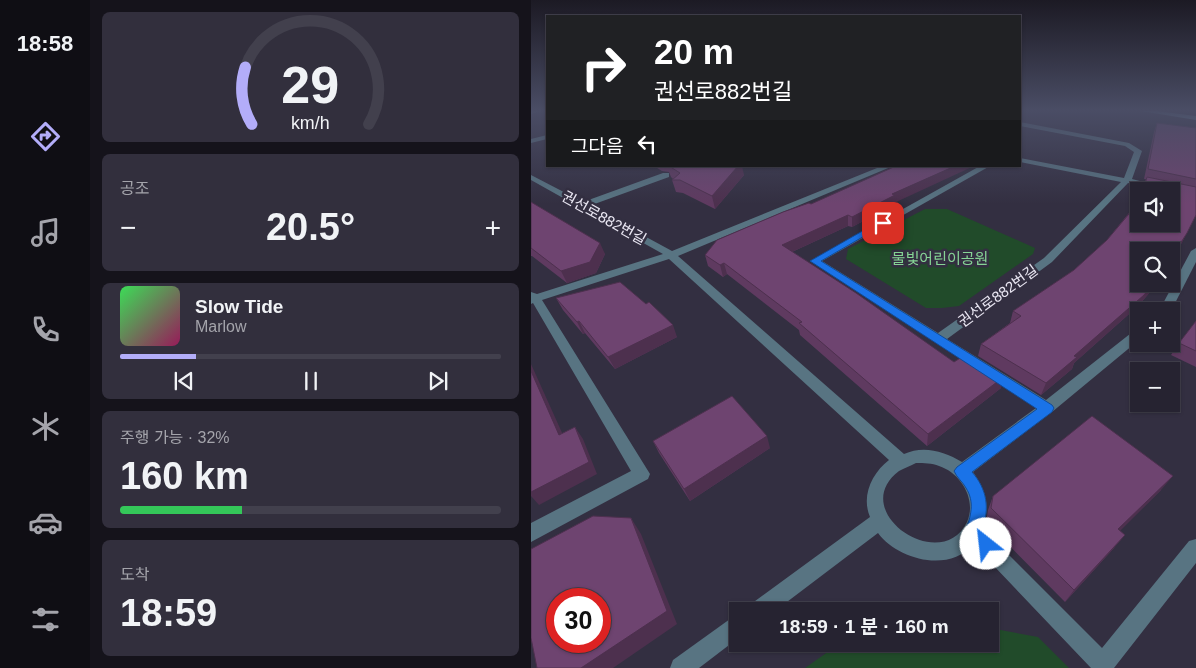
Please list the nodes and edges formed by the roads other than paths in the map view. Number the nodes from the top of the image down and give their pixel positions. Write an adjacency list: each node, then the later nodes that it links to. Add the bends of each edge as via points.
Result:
1 (1117, 142): 7 (street, via 1137,151)
2 (1021, 160): 7 (street)
3 (887, 167): 11 (street)
4 (984, 167): 14 (street, via 815,261)
5 (666, 176): 9 (street)
6 (531, 177): 9 (street, 권선로882번길)
7 (1128, 179): 8 (street); 14 (street, 권선로882번길, via 1048,260)
8 (1141, 182)
9 (581, 206): 11 (street, 권선로882번길)
10 (1196, 252): 13 (street)
11 (671, 256): 12 (street); 17 (street, 권선로882번길)
12 (533, 298): 21 (street, via 642,474)
13 (1170, 302)
14 (939, 338): 16 (street)
15 (1130, 340): 16 (street)
16 (1047, 408): 18 (street)
17 (900, 460): 18 (street, via 931,456); 19 (street, via 880,478 875,506)
18 (962, 471): 20 (street, via 973,484 979,500 979,516)
19 (880, 520): 20 (street, via 891,536 926,552 945,551 961,544); 23 (street)
20 (973, 531): 22 (street, via 1103,664)
21 (531, 533)
22 (1196, 548)
23 (770, 602)
24 (729, 632): 25 (street)
25 (681, 668)

